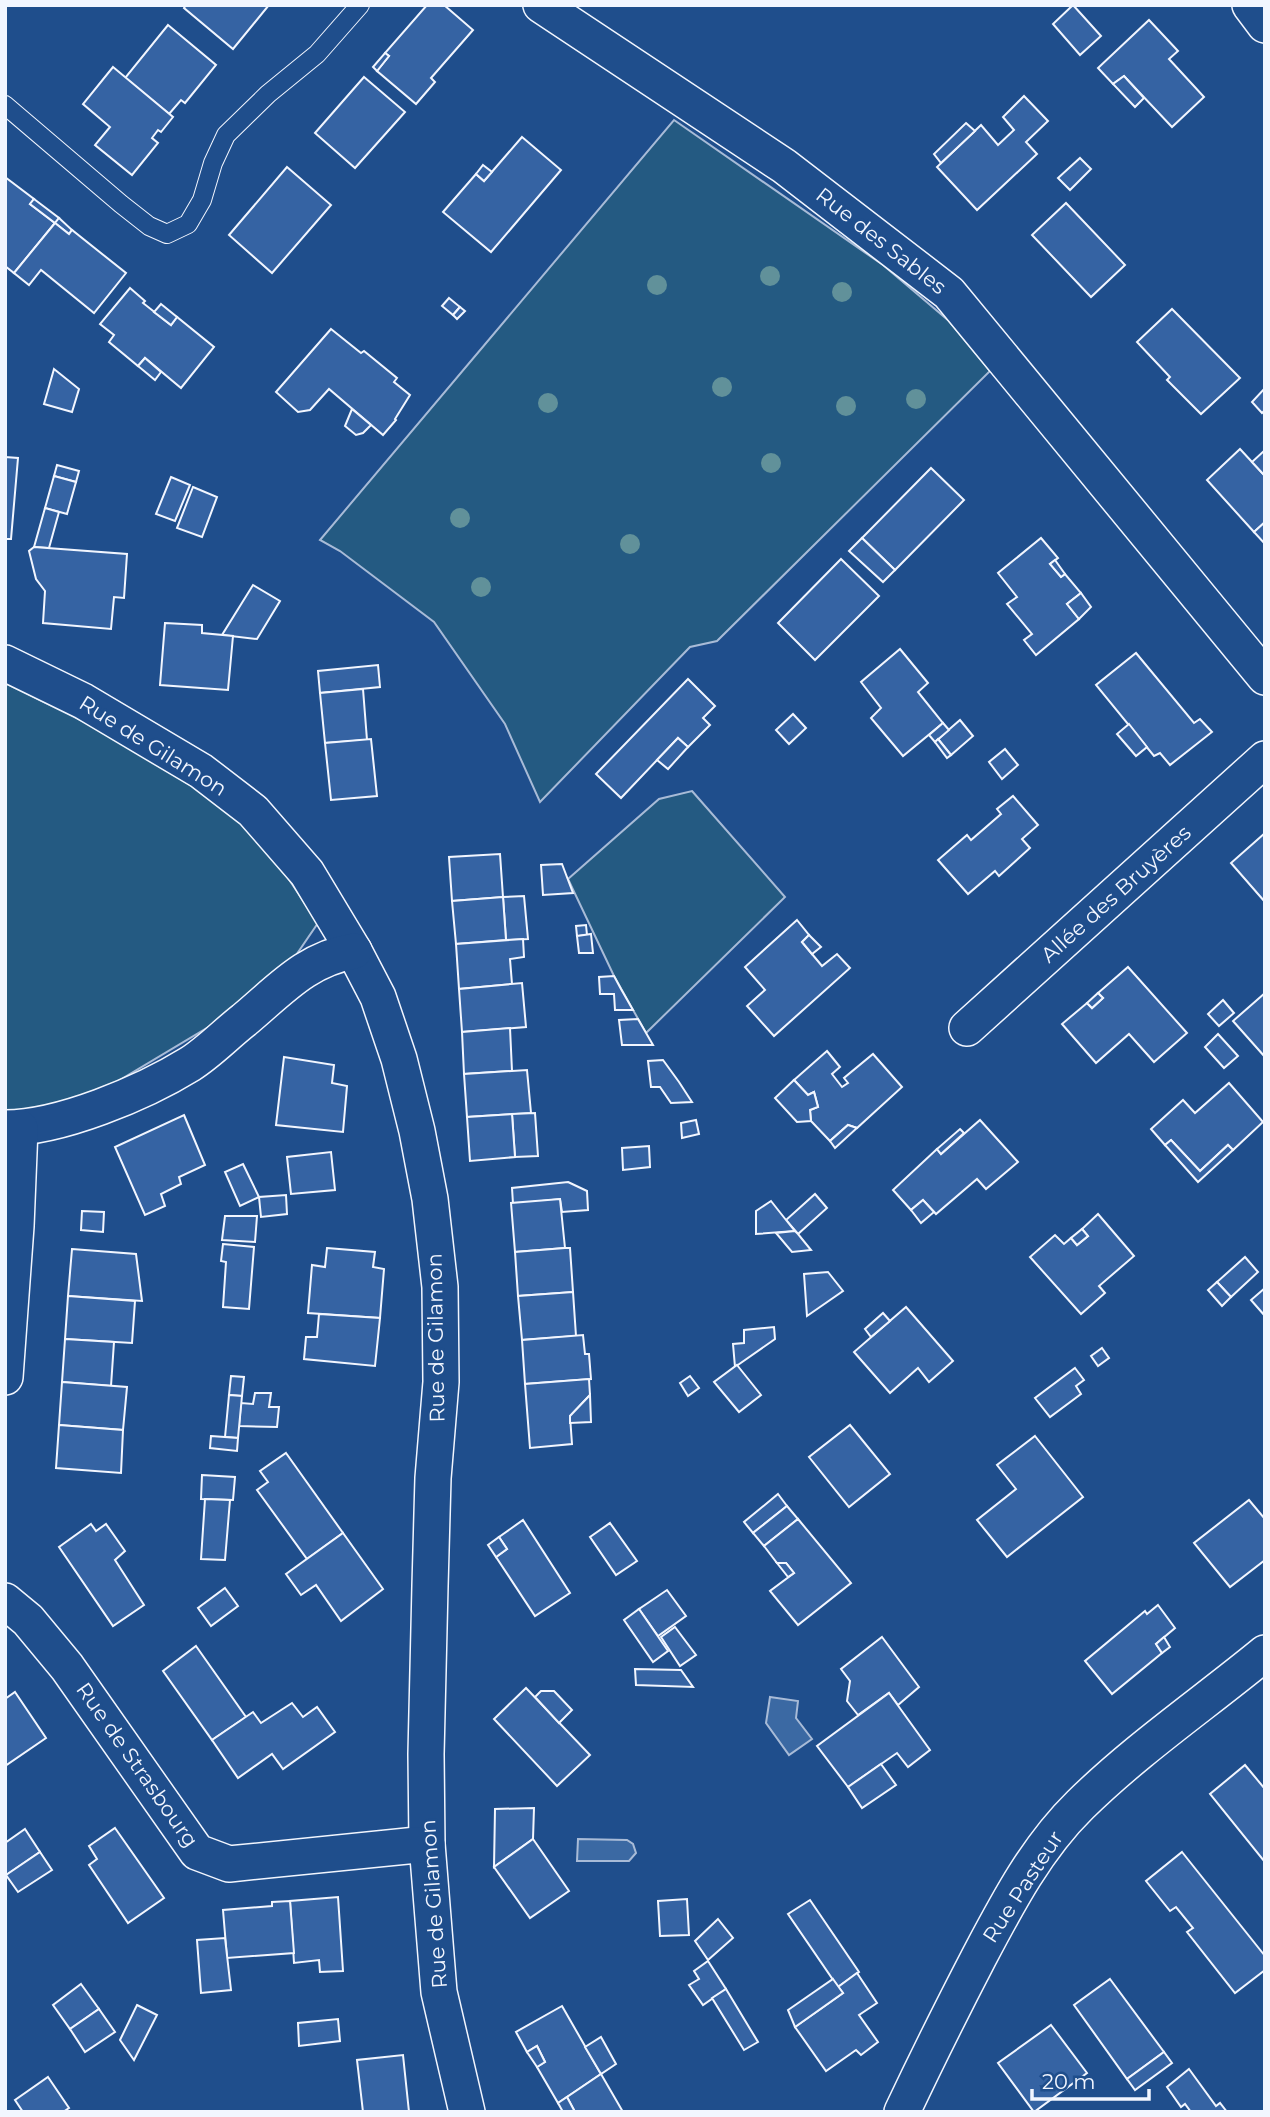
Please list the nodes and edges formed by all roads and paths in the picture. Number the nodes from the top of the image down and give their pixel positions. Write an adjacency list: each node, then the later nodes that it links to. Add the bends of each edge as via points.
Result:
1 (360, 5): 5 (lane, via 317,54 226,135 188,224 167,234 121,204)
2 (541, 5): 7 (street, Rue des Sables, via 784,166 949,293)
3 (1250, 5): 4 (street)
4 (1265, 25)
5 (5, 105)
6 (5, 663): 9 (street, Rue de Gilamon, via 83,701 201,771 253,811 307,873)
7 (1265, 677)
8 (1265, 759): 10 (street, Allée des Bruyères)
9 (354, 951): 11 (street, via 334,954 303,970 180,1069 127,1096 74,1115); 15 (street, Rue de Gilamon, via 378,997 400,1059 430,1199 440,1287)
10 (967, 1028)
11 (13, 1128): 12 (street, via 16,1226)
12 (5, 1377)
13 (5, 1601): 15 (street, Rue de Strasbourg, via 28,1620 68,1667 197,1852 229,1864)
14 (1265, 1653): 17 (street, Rue Pasteur, via 1123,1766 1079,1806 1041,1851 1002,1914)
15 (427, 1844): 16 (street, Rue de Gilamon, via 439,1992)
16 (467, 2112)
17 (902, 2112)

